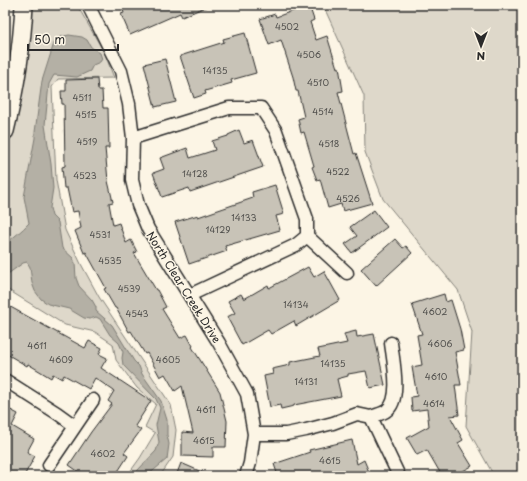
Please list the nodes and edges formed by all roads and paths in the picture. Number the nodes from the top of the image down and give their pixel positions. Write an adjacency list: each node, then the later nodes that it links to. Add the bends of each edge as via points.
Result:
1 (24, 5): 3 (main road, via 22,40)
2 (88, 5): 4 (street, North Clear Creek Drive, via 121,72 129,104)
3 (5, 131)
4 (133, 138): 5 (street, via 229,108 261,108 279,138 307,219); 7 (street, North Clear Creek Drive, via 132,180 138,205 167,262)
5 (307, 236): 6 (street); 7 (street, via 296,245)
6 (347, 273)
7 (190, 295): 13 (street, North Clear Creek Drive, via 246,394)
8 (391, 343): 11 (street, via 396,390 387,410)
9 (5, 380): 12 (street)
10 (93, 400): 12 (street)
11 (371, 417): 13 (street, via 357,414 299,432); 16 (street)
12 (75, 426): 14 (street)
13 (254, 434): 15 (street, North Clear Creek Drive)
14 (49, 465)
15 (246, 476)
16 (399, 476)

